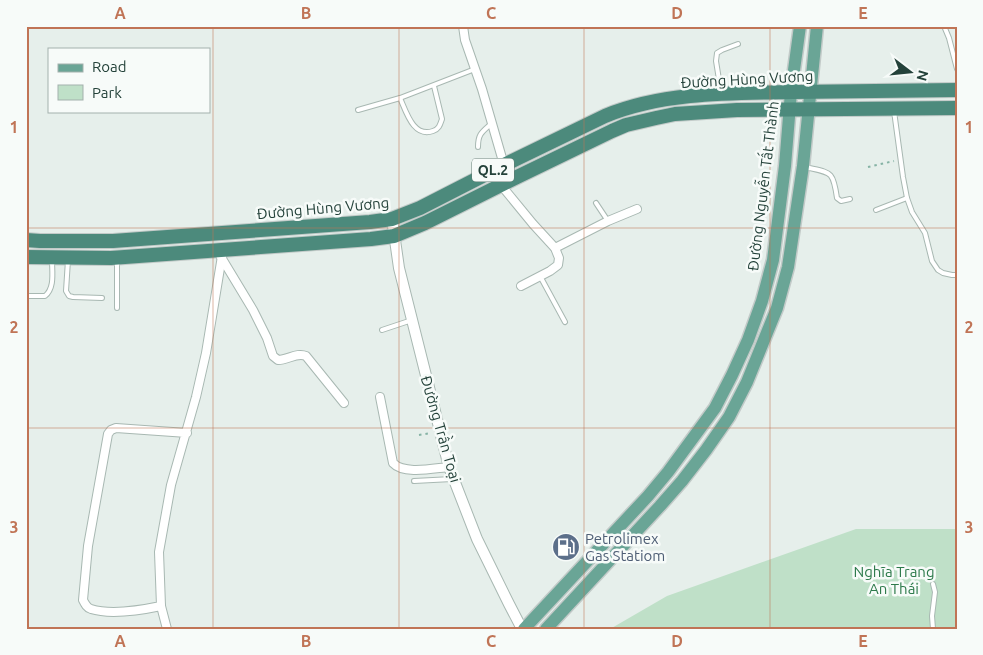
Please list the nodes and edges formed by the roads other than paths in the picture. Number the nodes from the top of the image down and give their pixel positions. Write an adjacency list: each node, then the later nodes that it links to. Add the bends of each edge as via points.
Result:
1 (462, 26): 6 (street)
2 (800, 26): 10 (main road, Đường Nguyễn Tất Thành)
3 (817, 26): 11 (main road)
4 (944, 26): 7 (lane)
5 (738, 44): 12 (lane, via 717,53)
6 (475, 69): 8 (lane); 19 (street)
7 (957, 69)
8 (434, 86): 13 (lane); 13 (lane, via 442,119 437,130 419,131 412,124)
9 (957, 90): 11 (highway, Đường Hùng Vương / QL.2)
10 (791, 92): 11 (highway, Đường Hùng Vương / QL.2); 12 (highway, Đường Hùng Vương / QL.2); 18 (main road, Đường Nguyễn Tất Thành)
11 (811, 92): 16 (main road)
12 (722, 94): 21 (highway, Đường Hùng Vương / QL.2, via 672,98 620,110)
13 (400, 98): 17 (lane)
14 (894, 108): 15 (highway, Đường Hùng Vương / QL.2); 16 (highway, Đường Hùng Vương / QL.2); 24 (lane)
15 (957, 108)
16 (809, 109): 18 (highway, Đường Hùng Vương / QL.2); 22 (main road)
17 (358, 110)
18 (790, 110): 23 (highway, Đường Hùng Vương / QL.2, via 675,114 626,125); 54 (main road, Đường Nguyễn Tất Thành, via 773,260 744,349 715,408 691,441 648,496)
19 (491, 124): 20 (lane, via 480,134); 21 (street)
20 (478, 147)
21 (504, 165): 29 (highway, Đường Hùng Vương / QL.2)
22 (803, 166): 25 (lane, via 830,174 837,198 841,201); 55 (main road, via 788,267 777,308 748,382 729,417 682,481)
23 (501, 185): 31 (highway, Đường Hùng Vương / QL.2); 33 (street)
24 (907, 198): 28 (lane); 39 (lane, via 925,232 932,261 938,270)
25 (850, 199)
26 (596, 203): 30 (lane)
27 (637, 209): 30 (street)
28 (876, 210)
29 (392, 219): 31 (street, Đường Trần Toại); 32 (highway, Đường Hùng Vương / QL.2, via 113,241)
30 (608, 221): 33 (street)
31 (394, 236): 34 (highway, Đường Hùng Vương / QL.2); 45 (street, Đường Trần Toại)
32 (26, 240)
33 (555, 248): 40 (street, via 558,265)
34 (222, 253): 38 (highway, Đường Hùng Vương / QL.2); 49 (street, via 267,338 273,356 278,360 299,354 306,356); 50 (street, via 206,353)
35 (26, 257): 36 (highway, Đường Hùng Vương / QL.2)
36 (52, 258): 37 (highway, Đường Hùng Vương / QL.2); 42 (lane, via 50,292 45,296)
37 (68, 258): 38 (highway, Đường Hùng Vương / QL.2); 43 (lane, via 66,291 69,296)
38 (118, 258): 44 (lane)
39 (957, 275)
40 (540, 276): 41 (street); 46 (lane)
41 (521, 286)
42 (26, 296)
43 (102, 298)
44 (117, 308)
45 (412, 320): 47 (lane); 51 (street, Đường Trần Toại)
46 (565, 322)
47 (382, 330)
48 (380, 397): 51 (street, via 394,463 398,468)
49 (344, 403)
50 (187, 433): 57 (street, via 171,484 159,552); 57 (street, via 111,430 88,546 83,600 86,606 106,611)
51 (450, 467): 52 (street, Đường Trần Toại)
52 (454, 479): 53 (lane); 59 (street, Đường Trần Toại, via 477,539)
53 (414, 481)
54 (586, 562): 55 (main road); 59 (main road, Đường Nguyễn Tất Thành)
55 (597, 574): 60 (main road)
56 (933, 584): 61 (lane)
57 (161, 606): 58 (street)
58 (167, 629)
59 (523, 629)
60 (546, 629)
61 (933, 629)

